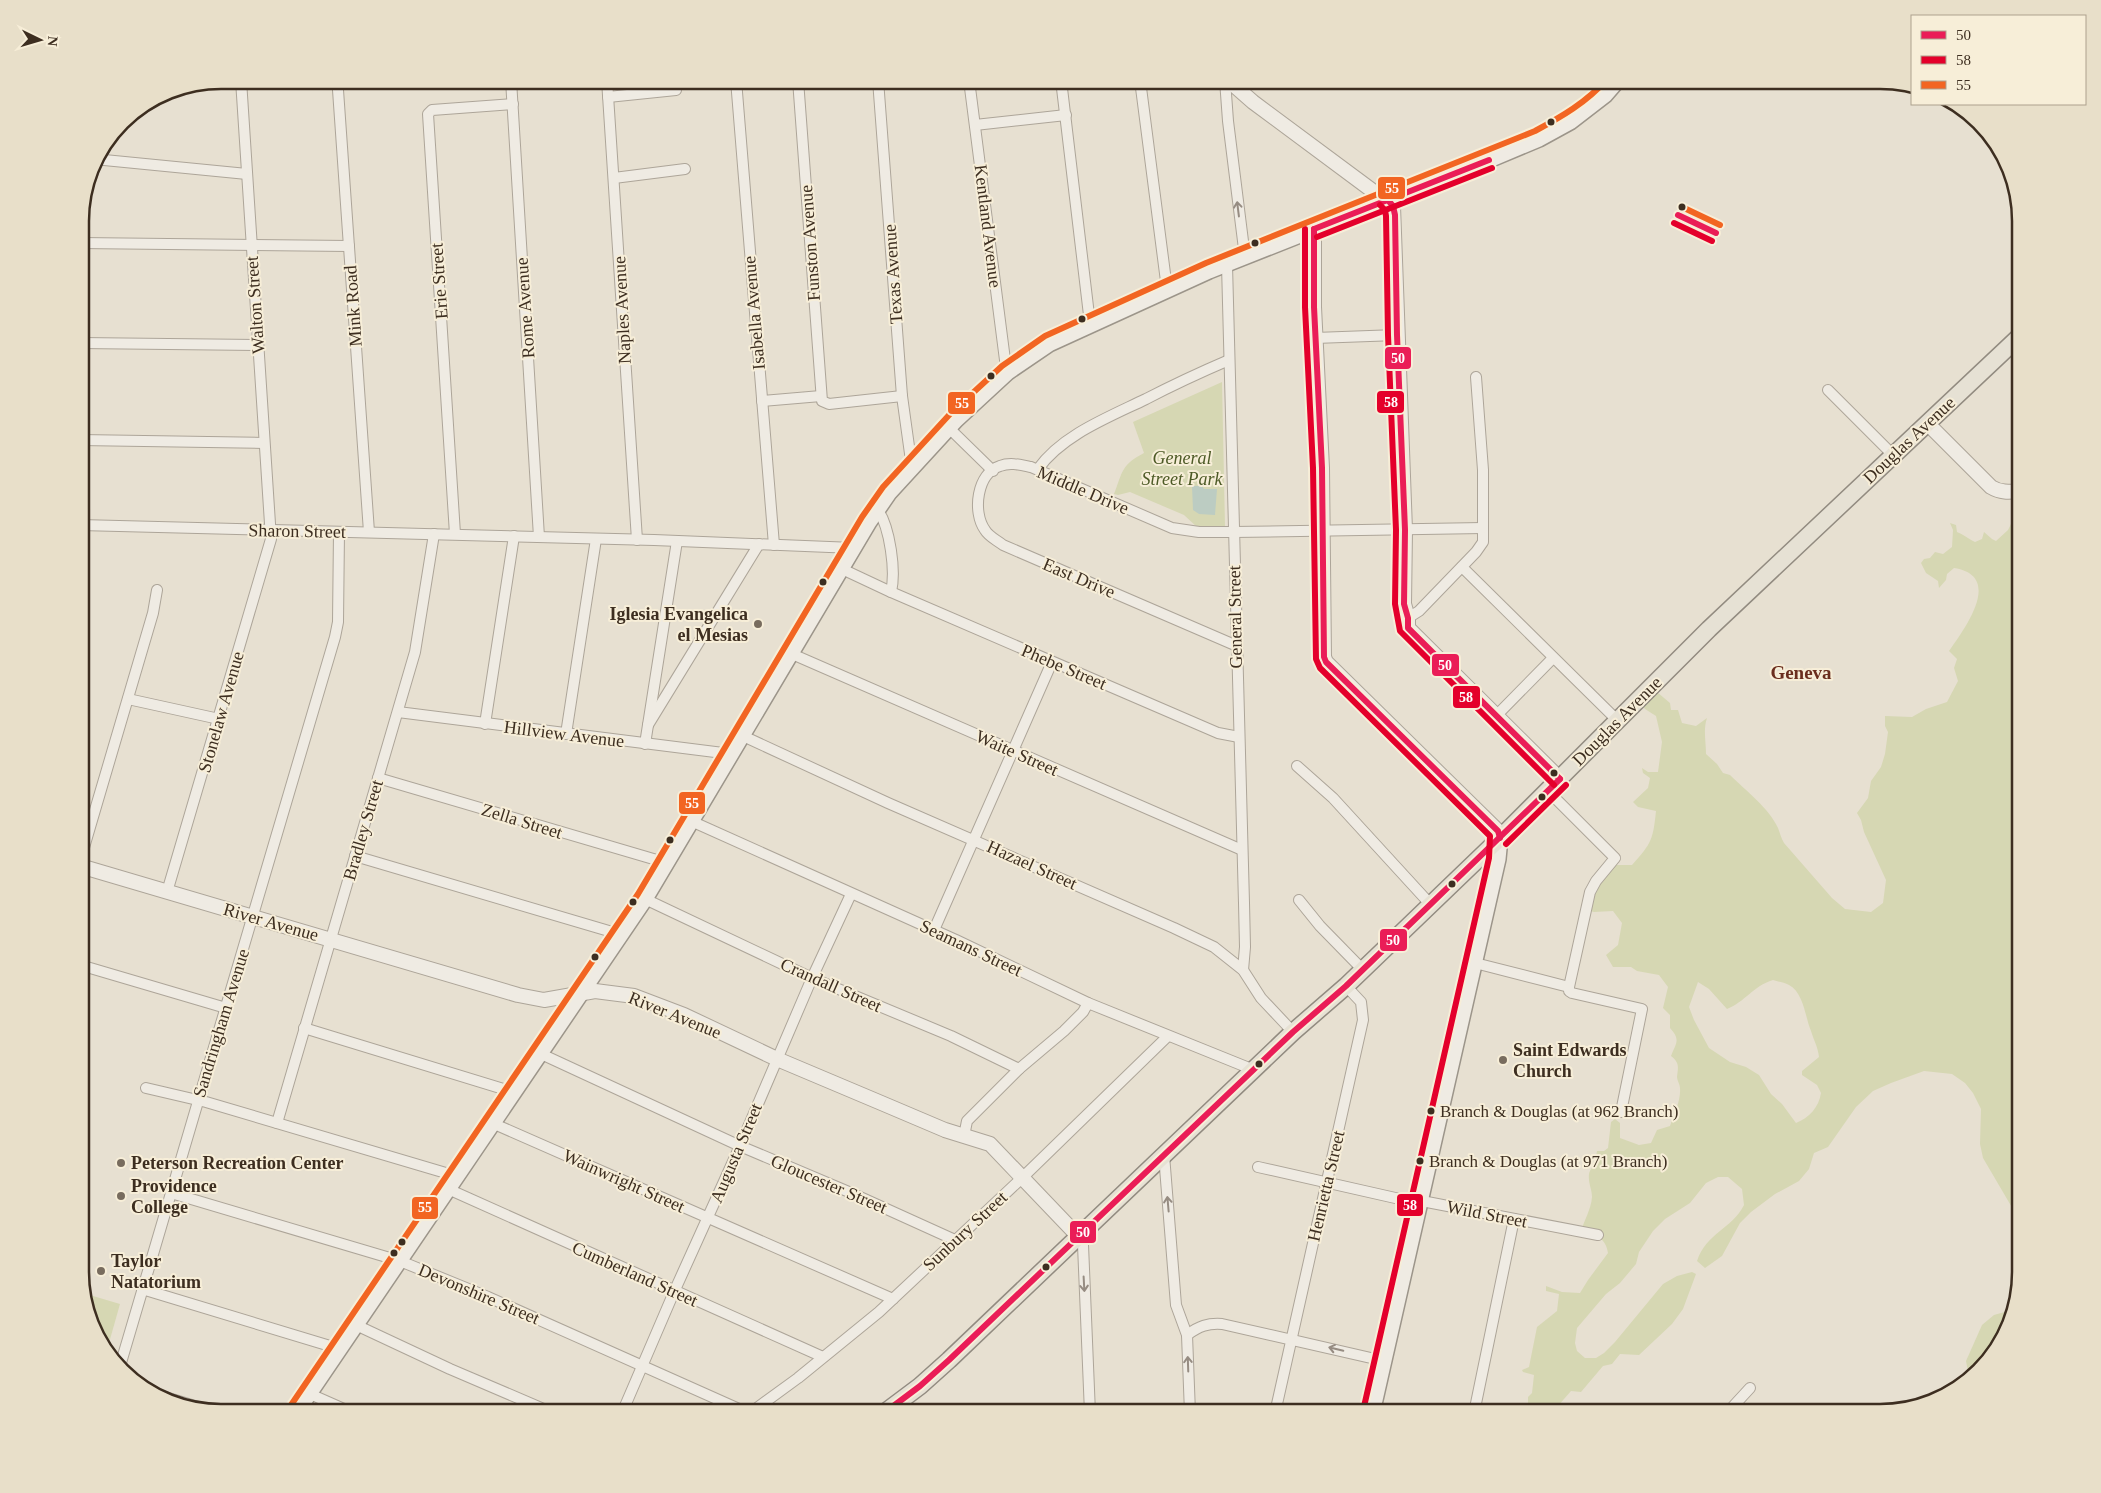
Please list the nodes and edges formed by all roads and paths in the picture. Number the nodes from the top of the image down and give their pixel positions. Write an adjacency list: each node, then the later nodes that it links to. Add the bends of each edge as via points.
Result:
1 (242, 89): 21 (street, Walton Street)
2 (338, 89): 27 (street, Mink Road)
3 (512, 89): 16 (street, Rome Avenue)
4 (608, 89): 15 (street, Naples Avenue)
5 (737, 89): 43 (street, Isabella Avenue)
6 (799, 89): 42 (street, Funston Avenue)
7 (879, 89): 41 (street, Texas Avenue)
8 (970, 89): 18 (street, Kentland Avenue)
9 (1062, 89): 17 (street)
10 (1141, 89): 30 (street)
11 (1227, 89): 28 (street, one-way to 11)
12 (1237, 89): 23 (street)
13 (1610, 89): 23 (main road, via 1570,122 1539,138)
14 (676, 90): 15 (street)
15 (608, 97): 22 (street, Naples Avenue)
16 (513, 104): 63 (street, Erie Street, via 432,110 428,114); 65 (street, Rome Avenue)
17 (1066, 115): 18 (street); 31 (street, via 1089,315)
18 (975, 125): 38 (street, Kentland Avenue)
19 (103, 160): 21 (street)
20 (685, 169): 22 (street)
21 (247, 174): 26 (street, Walton Street)
22 (614, 178): 67 (street, Naples Avenue)
23 (1387, 200): 24 (main road); 32 (street, via 1395,215)
24 (1314, 229): 28 (main road); 33 (street)
25 (89, 243): 26 (street)
26 (251, 246): 27 (street); 36 (street, Walton Street)
27 (349, 246): 59 (street, Mink Road)
28 (1245, 257): 29 (main road)
29 (1226, 265): 30 (main road); 37 (street, General Street)
30 (1167, 289): 31 (main road)
31 (1093, 324): 38 (main road, via 1049,344)
32 (1397, 335): 33 (street); 56 (street)
33 (1315, 338): 61 (street)
34 (89, 343): 36 (street)
35 (2012, 343): 44 (main road, Douglas Avenue)
36 (257, 345): 47 (street, Walton Street)
37 (1229, 360): 50 (street, via 1113,415 1071,439 1046,458); 60 (street, General Street)
38 (1008, 372): 45 (main road)
39 (1476, 378): 55 (street, via 1483,470)
40 (1828, 390): 48 (street)
41 (902, 396): 42 (street); 49 (street, Texas Avenue)
42 (823, 400): 43 (street)
43 (762, 401): 70 (street, Isabella Avenue)
44 (1927, 423): 48 (main road, Douglas Avenue); 52 (street, via 1991,487 1998,492)
45 (949, 428): 49 (main road); 51 (street)
46 (89, 440): 47 (street)
47 (264, 443): 57 (street, Walton Street)
48 (1893, 454): 85 (main road, Douglas Avenue)
49 (912, 468): 53 (main road, via 889,492)
50 (1038, 470): 51 (street, Middle Drive, via 1009,464 998,466); 60 (street, Middle Drive, via 1172,528)
51 (993, 471): 77 (street, East Drive, via 983,482 978,500 981,523 992,537 1014,551)
52 (2012, 492)
53 (878, 510): 71 (main road); 75 (street, via 886,528 894,575)
54 (89, 525): 57 (street, Sharon Street)
55 (1483, 528): 56 (street, Middle Drive); 72 (street, via 1483,542)
56 (1405, 530): 61 (street, Middle Drive); 76 (street, via 1404,604)
57 (271, 531): 58 (street, Sharon Street); 84 (street, Stonelaw Avenue)
58 (339, 532): 59 (street, Sharon Street); 111 (street, Sandringham Avenue, via 335,637)
59 (369, 532): 62 (street, Sharon Street)
60 (1233, 532): 61 (street, Middle Drive); 77 (street, General Street)
61 (1323, 532): 100 (street, via 1326,662 1498,831)
62 (434, 534): 63 (street, Sharon Street); 82 (street, Bradley Street, via 415,652)
63 (455, 534): 64 (street, Sharon Street)
64 (514, 536): 65 (street, Sharon Street); 86 (street)
65 (539, 537): 66 (street)
66 (596, 539): 67 (street); 88 (street)
67 (637, 540): 68 (street)
68 (678, 541): 69 (street); 87 (street)
69 (759, 544): 70 (street); 87 (street)
70 (774, 545): 71 (street)
71 (854, 548): 73 (main road)
72 (1462, 567): 76 (street); 79 (street)
73 (842, 569): 75 (street, Phebe Street); 78 (main road)
74 (157, 590): 81 (street)
75 (891, 592): 80 (street, Phebe Street)
76 (1408, 618): 83 (street, via 1408,628 1414,635)
77 (1237, 646): 90 (street, General Street)
78 (792, 654): 89 (main road); 92 (street, Waite Street)
79 (1553, 658): 83 (street); 85 (street)
80 (1052, 662): 90 (street, Phebe Street, via 1218,733); 92 (street)
81 (128, 699): 84 (street); 99 (street)
82 (398, 712): 86 (street, Hillview Avenue); 95 (street, Bradley Street)
83 (1495, 716): 96 (street)
84 (219, 719): 106 (street, Stonelaw Avenue)
85 (1618, 720): 96 (main road, Douglas Avenue)
86 (486, 724): 88 (street, Hillview Avenue)
87 (648, 725): 91 (street)
88 (566, 734): 91 (street, Hillview Avenue)
89 (743, 736): 93 (main road); 101 (street, Hazael Street)
90 (1239, 737): 102 (street, General Street)
91 (645, 744): 93 (street, Hillview Avenue)
92 (1012, 751): 101 (street); 102 (street, Waite Street)
93 (731, 754): 98 (main road)
94 (1297, 766): 110 (street, via 1333,798)
95 (378, 778): 103 (street, Bradley Street); 104 (street, Zella Street)
96 (1560, 778): 97 (main road, Douglas Avenue)
97 (1548, 791): 100 (main road, Douglas Avenue); 121 (street, via 1615,858 1590,892)
98 (691, 821): 104 (main road); 107 (street, Seamans Street)
99 (89, 830)
100 (1500, 838): 110 (main road, Douglas Avenue); 115 (main road)
101 (973, 840): 112 (street); 117 (street, Hazael Street, via 1214,947)
102 (1242, 850): 117 (street, General Street)
103 (356, 856): 113 (street); 114 (street, Bradley Street)
104 (667, 863): 108 (main road)
105 (89, 869): 106 (street, River Avenue)
106 (167, 892): 111 (street, River Avenue)
107 (851, 894): 112 (street, Seamans Street); 119 (street, Augusta Street)
108 (645, 899): 113 (main road); 119 (street, Crandall Street)
109 (1299, 900): 118 (street)
110 (1431, 905): 118 (main road, Douglas Avenue)
111 (253, 917): 114 (street, River Avenue); 124 (street, Sandringham Avenue)
112 (934, 930): 123 (street, Seamans Street)
113 (619, 934): 122 (main road)
114 (331, 940): 122 (street, River Avenue, via 518,995 544,1000); 125 (street, Bradley Street)
115 (1475, 963): 121 (street); 147 (main road)
116 (89, 967): 124 (street)
117 (1243, 970): 126 (street, Hazael Street, via 1261,998)
118 (1363, 970): 120 (main road, Douglas Avenue)
119 (812, 978): 129 (street, Augusta Street); 130 (street, Crandall Street, via 951,1036)
120 (1346, 986): 126 (main road, Douglas Avenue); 144 (street, Henrietta Street, via 1361,1002 1363,1020)
121 (1569, 987): 135 (street, via 1572,993 1642,1009)
122 (579, 994): 128 (main road); 129 (street, River Avenue, via 595,991 634,996 684,1015)
123 (1088, 1003): 127 (street, Seamans Street); 130 (street, via 1064,1031)
124 (226, 1008): 134 (street, Sandringham Avenue)
125 (304, 1028): 133 (street); 136 (street, Bradley Street)
126 (1293, 1032): 131 (main road, Douglas Avenue)
127 (1168, 1036): 131 (street, Seamans Street); 143 (street, Sunbury Street)
128 (539, 1053): 133 (main road); 139 (street, Gloucester Street)
129 (777, 1059): 138 (street, River Avenue); 139 (street, Augusta Street)
130 (1019, 1069): 138 (street, via 967,1121)
131 (1254, 1070): 140 (main road, Douglas Avenue)
132 (146, 1088): 134 (street)
133 (513, 1092): 137 (main road)
134 (198, 1101): 136 (street); 146 (street, Sandringham Avenue)
135 (1621, 1112)
136 (277, 1123): 142 (street)
137 (492, 1123): 142 (main road); 148 (street, Wainwright Street)
138 (964, 1136): 143 (street, River Avenue, via 990,1144)
139 (740, 1146): 148 (street, Augusta Street); 152 (street, Gloucester Street)
140 (1164, 1155): 150 (main road, Douglas Avenue); 158 (street, one-way to 140, via 1176,1305)
141 (1258, 1167): 144 (street, Wild Street)
142 (456, 1176): 145 (main road)
143 (1023, 1177): 150 (street, River Avenue); 152 (street, Sunbury Street)
144 (1327, 1182): 147 (street, Wild Street); 159 (street, Henrietta Street)
145 (448, 1189): 153 (main road); 155 (street, Cumberland Street)
146 (171, 1194): 153 (street, Devonshire Street); 154 (street, Sandringham Avenue)
147 (1421, 1202): 149 (street, Wild Street); 163 (main road)
148 (708, 1218): 155 (street, Augusta Street); 156 (street, Wainwright Street)
149 (1514, 1219): 151 (street, Wild Street); 178 (street)
150 (1078, 1236): 173 (main road, Douglas Avenue, via 920,1386); 174 (street, one-way to 174, via 1082,1245)
151 (1598, 1236)
152 (955, 1240): 156 (street, Sunbury Street)
153 (400, 1261): 157 (main road); 164 (street, Devonshire Street, via 488,1296)
154 (142, 1289): 160 (street); 162 (street, Sandringham Avenue)
155 (674, 1292): 161 (street, Cumberland Street); 164 (street, Augusta Street)
156 (893, 1299): 161 (street, Sunbury Street)
157 (356, 1325): 160 (main road); 169 (street)
158 (1187, 1335): 159 (street, via 1210,1324); 175 (street, one-way to 158)
159 (1291, 1339): 163 (street, one-way to 159); 176 (street, Henrietta Street)
160 (340, 1349): 166 (main road)
161 (823, 1357): 172 (street, Sunbury Street)
162 (122, 1360)
163 (1384, 1361): 177 (main road)
164 (643, 1367): 170 (street, Augusta Street); 171 (street, Devonshire Street)
165 (1750, 1388): 179 (street)
166 (310, 1394): 167 (main road); 168 (street)
167 (303, 1404)
168 (333, 1404)
169 (532, 1404)
170 (626, 1404)
171 (728, 1404)
172 (762, 1404)
173 (896, 1404)
174 (1090, 1404)
175 (1190, 1404)
176 (1277, 1404)
177 (1374, 1404)
178 (1476, 1404)
179 (1735, 1404)

